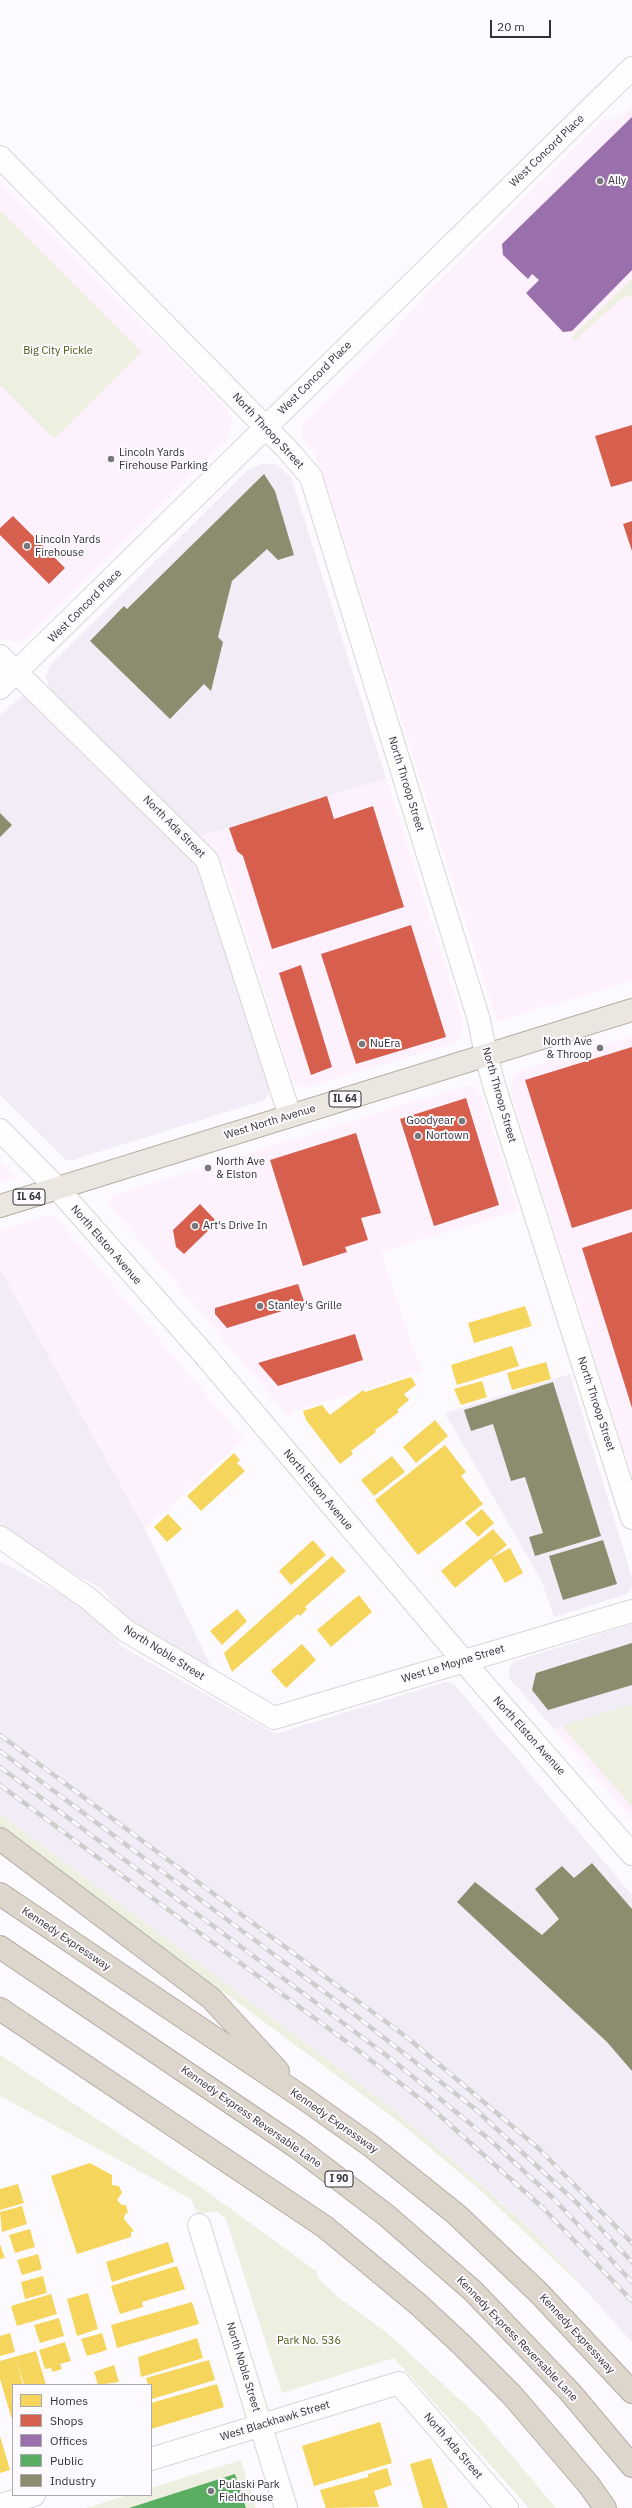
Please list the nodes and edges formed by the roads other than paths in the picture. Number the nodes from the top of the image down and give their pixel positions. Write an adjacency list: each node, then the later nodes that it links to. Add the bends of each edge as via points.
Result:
1 (632, 68): 3 (street, West Concord Place)
2 (0, 157): 3 (street, North Throop Street)
3 (265, 427): 5 (street, West Concord Place); 8 (street, North Throop Street, via 311,477 479,1020)
4 (0, 656): 5 (street, North Ada Street)
5 (17, 673): 6 (street, West Concord Place); 9 (street, North Ada Street, via 207,860)
6 (0, 688)
7 (632, 1010): 8 (main road, West North Avenue / IL 64)
8 (486, 1054): 9 (main road, West North Avenue / IL 64); 13 (street, North Throop Street)
9 (290, 1116): 11 (main road, West North Avenue / IL 64)
10 (0, 1130): 11 (street, North Elston Avenue)
11 (57, 1188): 12 (main road, West North Avenue / IL 64); 16 (street, North Elston Avenue, via 202,1352)
12 (0, 1206)
13 (632, 1518)
14 (0, 1537): 17 (street, North Noble Street, via 89,1599 126,1631)
15 (632, 1611): 16 (street, West Le Moyne Street)
16 (464, 1661): 17 (street, West Le Moyne Street); 19 (street, North Elston Avenue)
17 (274, 1718)
18 (0, 1839): 23 (highway, via 211,1998)
19 (632, 1854)
20 (0, 1894): 23 (highway, Kennedy Expressway)
21 (0, 1946): 29 (highway, Kennedy Express Reversable Lane / I 90, via 298,2148 386,2215 473,2291 570,2392)
22 (0, 2009): 34 (highway, via 325,2227 468,2350 512,2395)
23 (302, 2097): 26 (highway, Kennedy Expressway, via 371,2146 456,2214 540,2293)
24 (199, 2225): 27 (street, North Noble Street)
25 (399, 2383): 27 (street, West Blackhawk Street); 33 (street, North Ada Street)
26 (632, 2392)
27 (261, 2425): 28 (street, West Blackhawk Street); 32 (street, North Noble Street)
28 (152, 2459)
29 (632, 2466)
30 (31, 2496): 31 (street)
31 (0, 2505)
32 (286, 2508)
33 (507, 2508)
34 (605, 2508)

